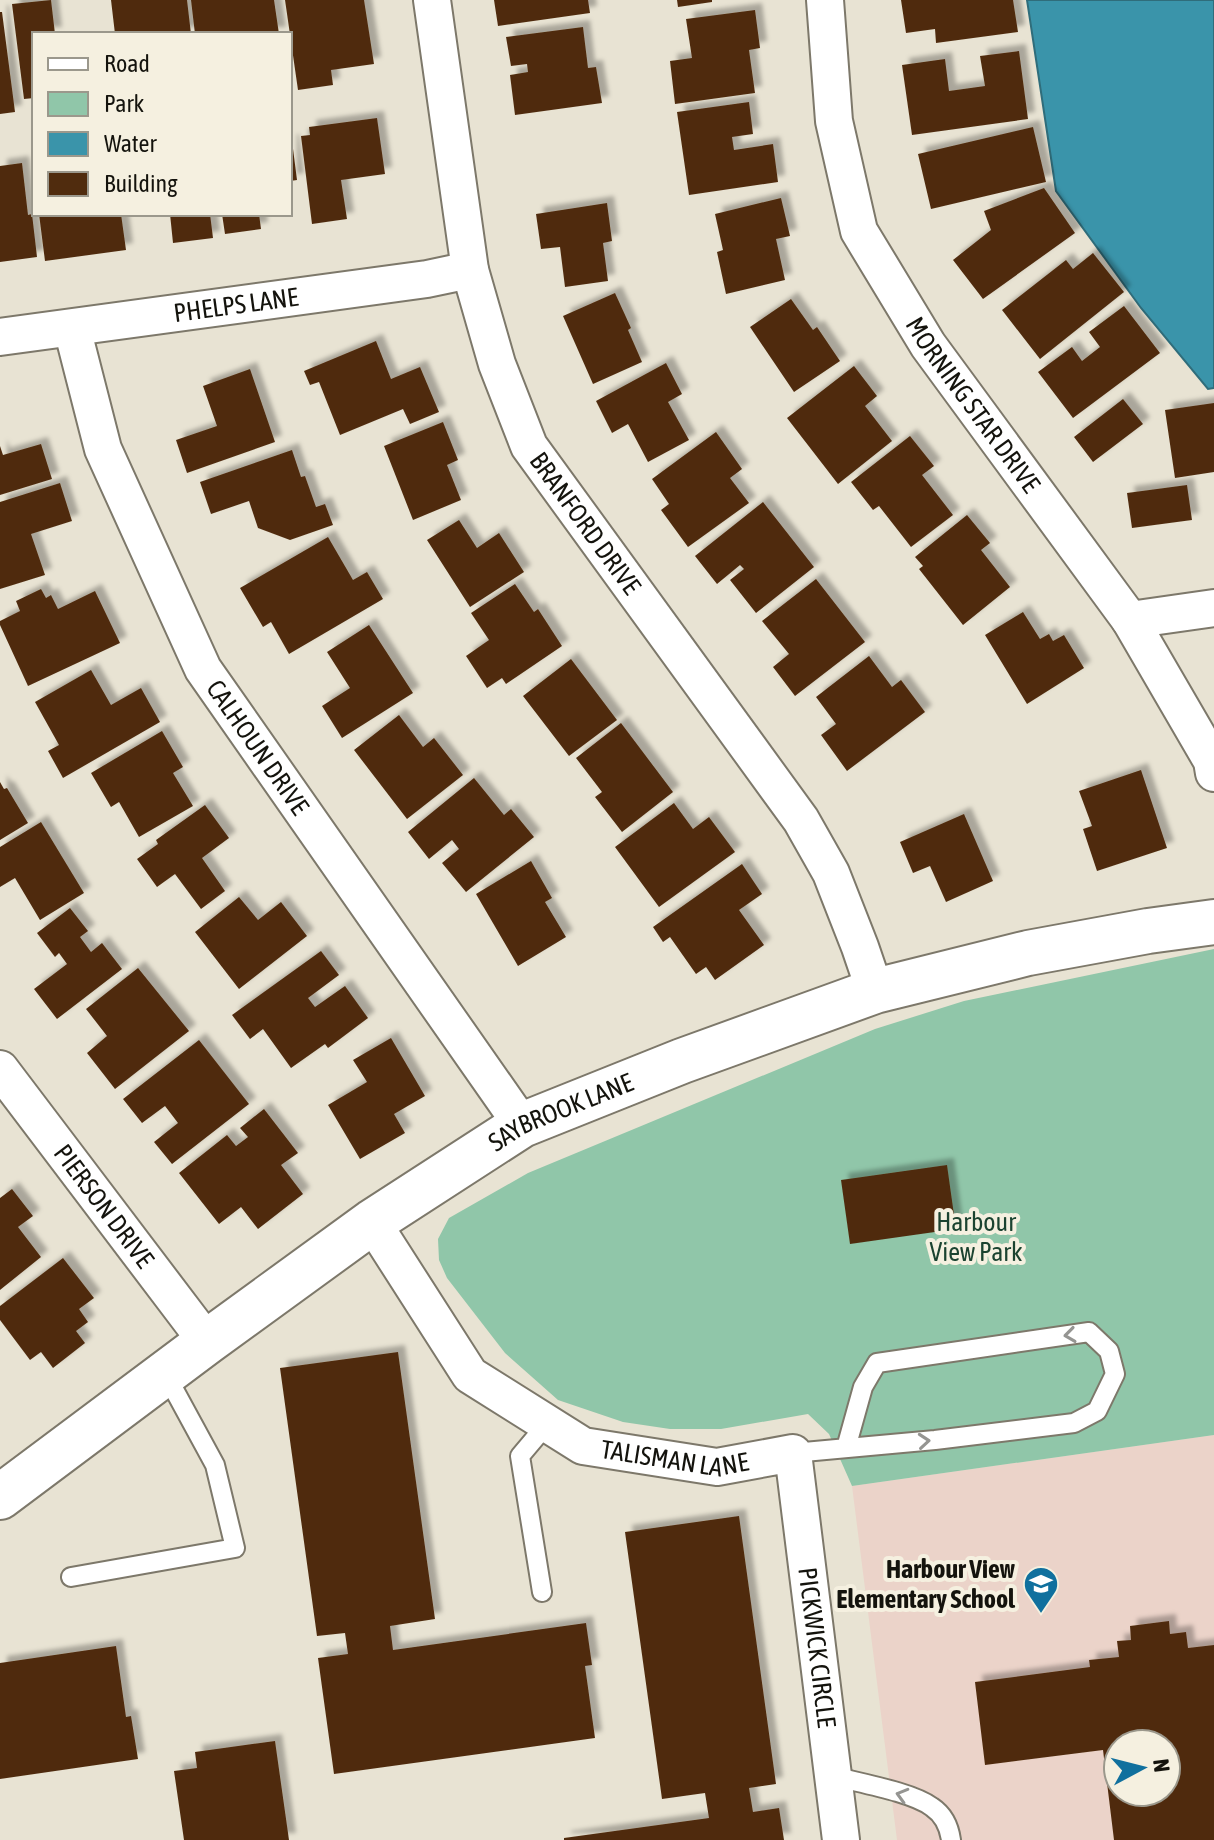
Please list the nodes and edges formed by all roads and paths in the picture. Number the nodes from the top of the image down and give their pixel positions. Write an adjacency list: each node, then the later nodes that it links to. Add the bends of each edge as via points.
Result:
1 (432, 0): 3 (street, BRANFORD DRIVE)
2 (825, 0): 7 (street, MORNING STAR DRIVE, via 834,121 859,231 928,345)
3 (470, 270): 4 (street, PHELPS LANE); 10 (street, BRANFORD DRIVE, via 497,364 529,446 801,820 831,873)
4 (72, 328): 5 (street, PHELPS LANE); 12 (street, CALHOUN DRIVE, via 103,449 203,669)
5 (0, 337)
6 (1214, 608): 7 (street)
7 (1130, 620): 8 (street, MORNING STAR DRIVE, via 1212,761)
8 (1214, 773)
9 (1214, 922): 10 (street, SAYBROOK LANE, via 1028,953)
10 (875, 991): 12 (street, SAYBROOK LANE)
11 (0, 1069): 14 (street, PIERSON DRIVE)
12 (522, 1125): 13 (street, SAYBROOK LANE)
13 (372, 1222): 14 (street, SAYBROOK LANE); 16 (street, TALISMAN LANE, via 470,1375)
14 (207, 1342): 15 (street, SAYBROOK LANE)
15 (165, 1373): 19 (street, SAYBROOK LANE); 20 (lane, via 215,1465 235,1548)
16 (547, 1424): 18 (street, TALISMAN LANE, via 583,1446 717,1467); 21 (lane, via 520,1456)
17 (846, 1448): 17 (lane, one-way to 17, via 1074,1423 1097,1411 1115,1374 1109,1351 1089,1332 877,1363 863,1387); 18 (lane)
18 (793, 1453): 22 (street, PICKWICK CIRCLE)
19 (0, 1497)
20 (71, 1577)
21 (542, 1592)
22 (833, 1776): 23 (street, PICKWICK CIRCLE); 24 (lane, one-way to 22, via 945,1819 932,1807)
23 (841, 1840)
24 (951, 1840)

